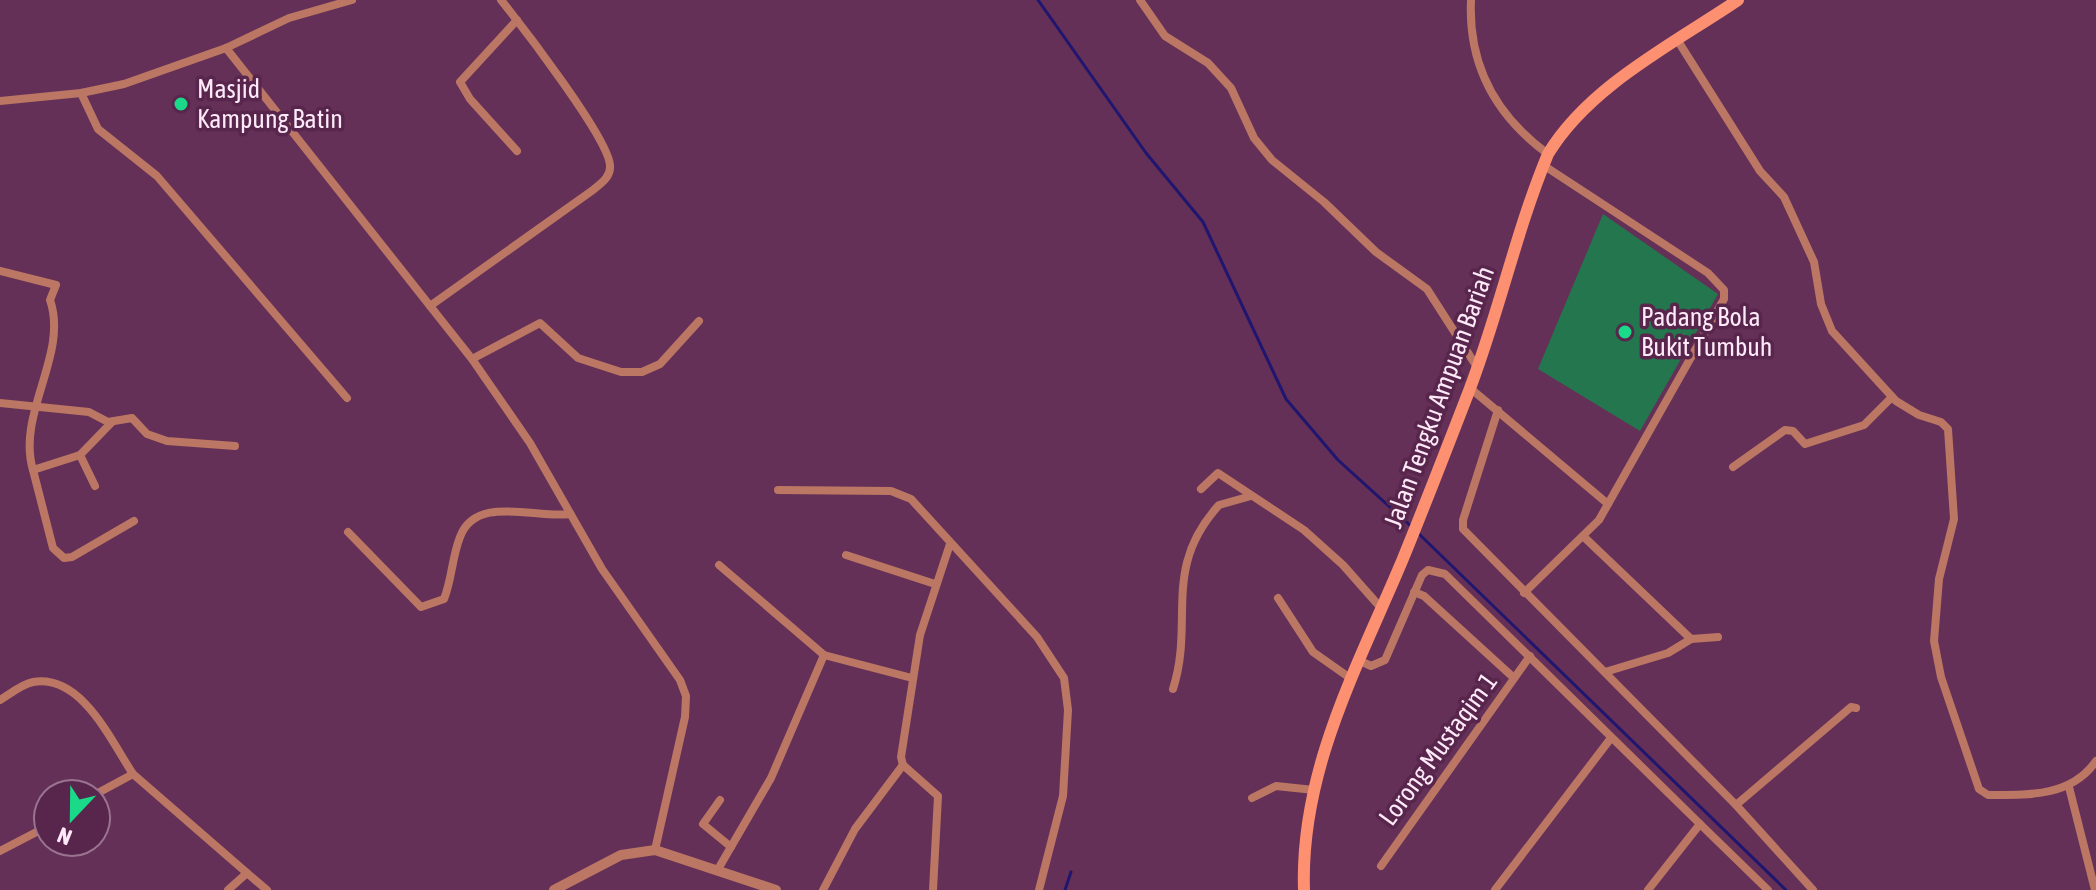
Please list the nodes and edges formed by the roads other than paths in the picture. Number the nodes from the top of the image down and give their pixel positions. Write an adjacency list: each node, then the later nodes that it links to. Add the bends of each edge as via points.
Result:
1 (352, 0): 8 (street, via 289,18)
2 (501, 0): 6 (street)
3 (1140, 0): 17 (street, via 1165,36 1208,63 1231,88 1254,138 1272,160 1376,252 1427,289)
4 (1471, 0): 12 (street, via 1472,43 1489,92)
5 (1738, 0): 7 (main road, Jalan Tengku Ampuan Bariah)
6 (517, 20): 11 (street, via 460,82); 14 (street, via 611,166 593,190)
7 (1678, 41): 12 (main road, Jalan Tengku Ampuan Bariah, via 1581,112); 19 (street, via 1760,171 1784,197 1814,262 1832,331)
8 (226, 48): 9 (street, via 124,84); 14 (street)
9 (81, 93): 10 (street); 20 (street, via 98,129 157,176)
10 (0, 101)
11 (517, 151)
12 (1546, 160): 17 (main road, Jalan Tengku Ampuan Bariah); 33 (street, via 1708,273 1724,290 1724,299)
13 (0, 271): 22 (street, via 56,285 50,300 56,319)
14 (430, 306): 16 (street)
15 (699, 321): 16 (street, via 660,364 642,372 585,362 540,323)
16 (472, 359): 34 (street, via 530,443)
17 (1477, 367): 18 (main road, Jalan Tengku Ampuan Bariah)
18 (1470, 388): 23 (street); 45 (main road, Jalan Tengku Ampuan Bariah)
19 (1892, 397): 27 (street, via 1864,425 1805,444 1785,430); 63 (street, via 1941,422 1950,435 1954,519 1939,579 1934,641 1973,776 1988,795)
20 (347, 398)
21 (0, 403): 22 (street)
22 (35, 406): 24 (street, via 89,412); 28 (street)
23 (1498, 410): 33 (street); 43 (street, via 1463,529)
24 (112, 422): 25 (street, via 132,418 147,434 172,443); 26 (street)
25 (235, 446)
26 (80, 455): 28 (street); 29 (street)
27 (1733, 467)
28 (33, 470): 35 (street, via 53,548 64,558)
29 (95, 486)
30 (1201, 489): 32 (street, via 1218,473)
31 (778, 490): 38 (street, via 903,495)
32 (1251, 496): 45 (street, via 1321,545); 55 (street, via 1219,505 1190,550 1182,576 1180,669)
33 (1608, 504): 37 (street)
34 (570, 514): 36 (street, via 548,517 502,510 478,517 460,535 444,599 421,607); 71 (street, via 671,665 686,696)
35 (134, 521)
36 (348, 532)
37 (1583, 536): 43 (street); 47 (street)
38 (950, 544): 41 (street); 82 (street, via 1037,637 1064,678 1068,710 1063,796)
39 (846, 555): 41 (street)
40 (719, 565): 48 (street)
41 (935, 584): 52 (street)
42 (1414, 592): 49 (street, via 1428,570 1445,574); 50 (street, via 1385,660 1371,666); 54 (street)
43 (1524, 593): 51 (street)
44 (1278, 598): 53 (street, via 1313,652)
45 (1381, 608): 50 (main road, Jalan Tengku Ampuan Bariah)
46 (1718, 637): 47 (street)
47 (1691, 639): 51 (street, via 1668,653)
48 (824, 655): 52 (street); 70 (street, via 771,778)
49 (1530, 656): 54 (street, Lorong Mustaqim 1); 58 (street)
50 (1358, 660): 53 (main road, Jalan Tengku Ampuan Bariah)
51 (1605, 672): 67 (street)
52 (912, 678): 59 (street)
53 (1350, 678): 64 (main road, Jalan Tengku Ampuan Bariah)
54 (1514, 678): 73 (street, Lorong Mustaqim 1)
55 (1173, 689)
56 (0, 700): 61 (street, via 31,682 66,688 84,702)
57 (1856, 708): 67 (street)
58 (1611, 738): 68 (street); 84 (street)
59 (903, 765): 80 (street, via 855,829); 81 (street, via 938,796)
60 (2094, 768): 63 (street)
61 (133, 774): 62 (street); 75 (street)
62 (112, 785)
63 (2069, 787): 88 (street)
64 (1314, 790): 65 (street, via 1276,786); 83 (main road, Jalan Tengku Ampuan Bariah)
65 (1252, 798)
66 (720, 800): 70 (street, via 703,824)
67 (1736, 805): 87 (street)
68 (1700, 824): 85 (street); 86 (street)
69 (32, 834): 72 (street)
70 (731, 847): 74 (street)
71 (655, 850): 74 (street); 78 (street, via 621,855)
72 (0, 851)
73 (1381, 866)
74 (717, 871): 79 (street)
75 (247, 873): 76 (street); 77 (street)
76 (228, 890)
77 (267, 890)
78 (554, 890)
79 (776, 890)
80 (823, 890)
81 (933, 890)
82 (1039, 890)
83 (1304, 890)
84 (1495, 890)
85 (1648, 890)
86 (1768, 890)
87 (1813, 890)
88 (2095, 890)

